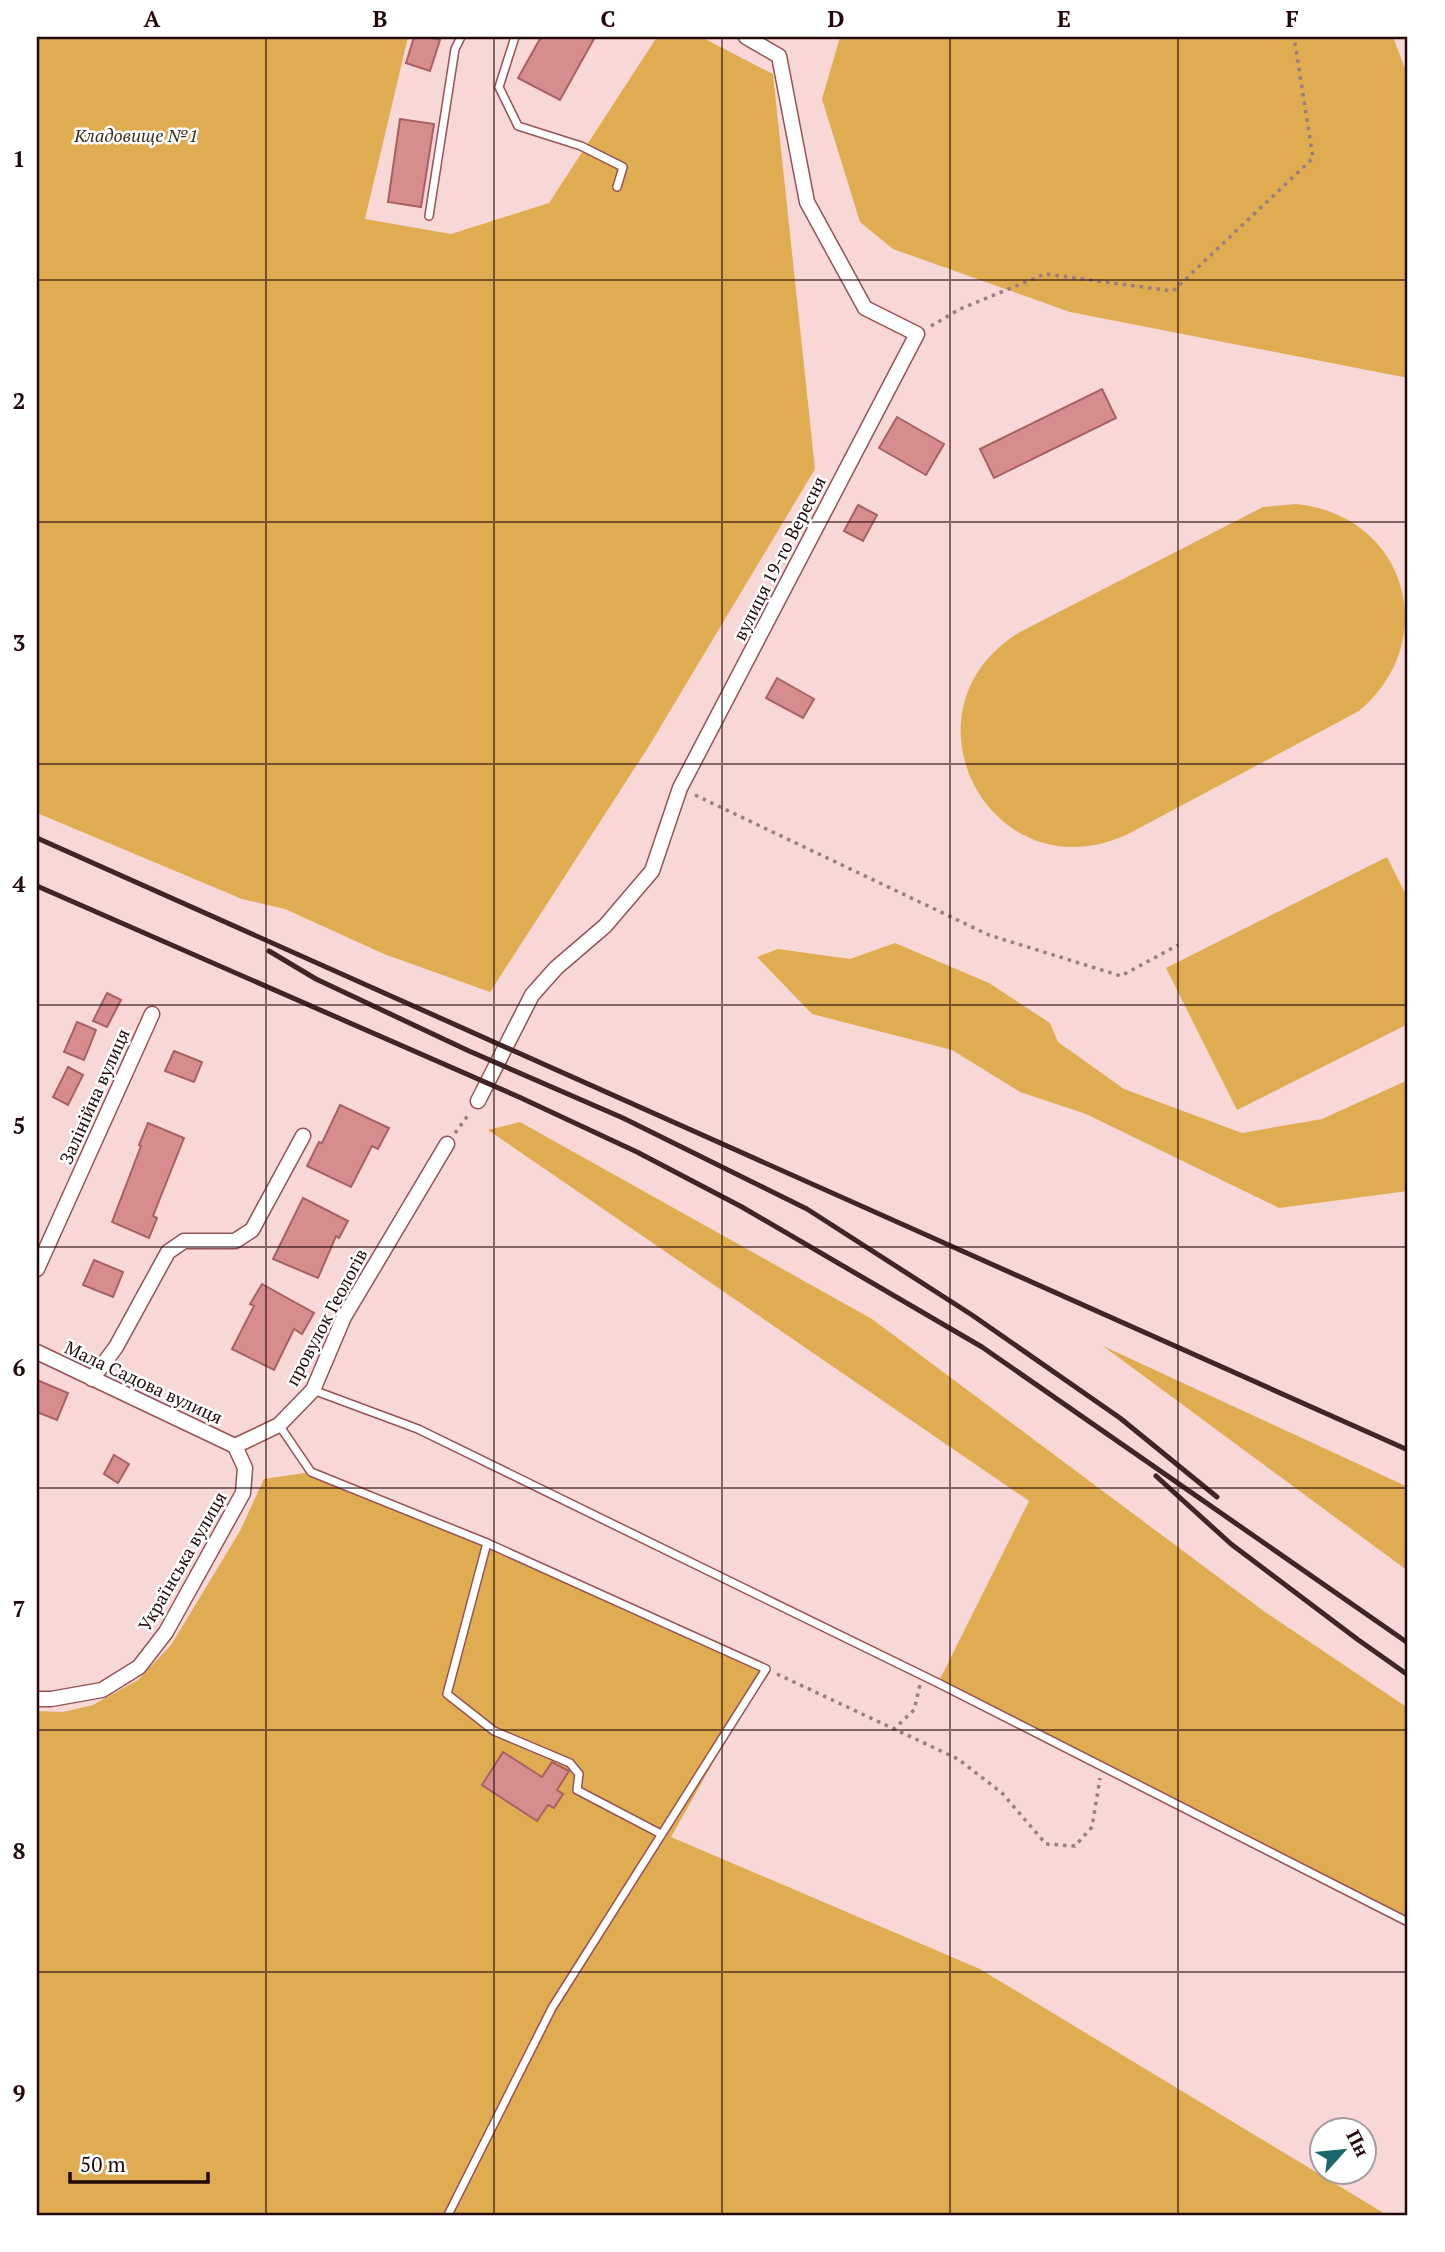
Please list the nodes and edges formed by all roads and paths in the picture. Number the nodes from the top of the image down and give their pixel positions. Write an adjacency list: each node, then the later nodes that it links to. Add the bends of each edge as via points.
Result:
1 (461, 37): 6 (lane, via 455,49)
2 (515, 37): 5 (lane, via 499,87 518,126 581,146 623,167)
3 (746, 37): 7 (street, via 779,56 807,202 865,308)
4 (1294, 37): 7 (path, via 1313,158 1173,291 1045,274 960,309)
5 (617, 187)
6 (429, 216)
7 (917, 334): 8 (street, вулиця 19-го Вересня)
8 (680, 788): 9 (path, via 1002,940 1121,976); 11 (street, вулиця 19-го Вересня, via 652,871 605,926 532,995)
9 (1178, 945)
10 (152, 1014): 14 (street, Залінійна вулиця)
11 (478, 1101): 13 (path)
12 (303, 1136): 16 (street, via 252,1230 235,1241 184,1241 168,1252 116,1347)
13 (447, 1144): 17 (street, провулок Геологів, via 344,1317)
14 (37, 1269)
15 (37, 1352): 16 (street, Мала Садова вулиця)
16 (92, 1379): 19 (street, Мала Садова вулиця)
17 (313, 1390): 18 (street, провулок Геологів); 22 (lane, via 418,1429)
18 (279, 1425): 19 (street, провулок Геологів); 20 (lane, via 311,1472)
19 (235, 1446): 23 (street, Українська вулиця, via 245,1468 243,1493 166,1632 139,1667 103,1690)
20 (487, 1543): 21 (lane); 26 (lane, via 447,1694 494,1731 570,1763 579,1774 577,1790)
21 (766, 1669): 24 (path); 26 (lane)
22 (922, 1675): 24 (path, via 914,1710); 25 (lane)
23 (37, 1699)
24 (893, 1730): 25 (path, via 958,1759 1002,1793 1046,1844 1075,1846 1092,1828)
25 (1102, 1766): 27 (lane)
26 (661, 1834): 28 (lane, via 552,2008)
27 (1408, 1922)
28 (448, 2215)

